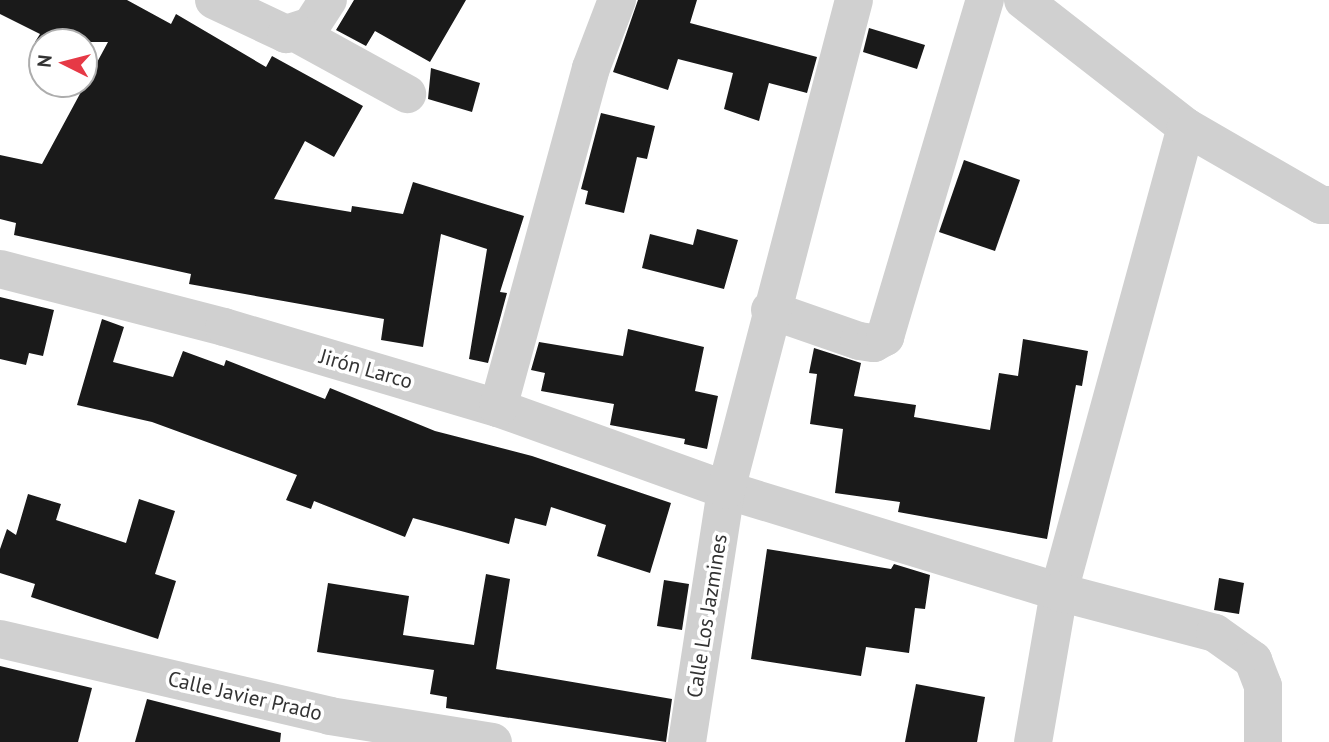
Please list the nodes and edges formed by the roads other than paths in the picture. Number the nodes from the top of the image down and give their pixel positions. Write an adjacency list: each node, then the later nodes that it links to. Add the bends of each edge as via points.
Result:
1 (214, 0): 7 (street, via 286,34)
2 (328, 0): 7 (street, via 311,26)
3 (617, 0): 13 (street, via 591,68)
4 (854, 0): 12 (street, Calle Los Jazmines)
5 (985, 0): 12 (street, via 886,337 874,343 859,341)
6 (1023, 0): 9 (street)
7 (296, 33): 8 (street)
8 (407, 94)
9 (1186, 127): 10 (street, via 1321,205); 15 (street)
10 (1329, 205)
11 (0, 270): 13 (street, Jirón Larco, via 224,327)
12 (770, 310): 14 (street, Calle Los Jazmines)
13 (498, 408): 14 (street, Jirón Larco)
14 (726, 490): 15 (street, Jirón Larco); 18 (street, Calle Los Jazmines)
15 (1059, 592): 19 (street); 20 (street, Jirón Larco, via 1215,633 1233,642 1253,660 1263,686)
16 (0, 639): 17 (street, Calle Javier Prado, via 330,716)
17 (493, 742)
18 (687, 742)
19 (1034, 742)
20 (1263, 742)

